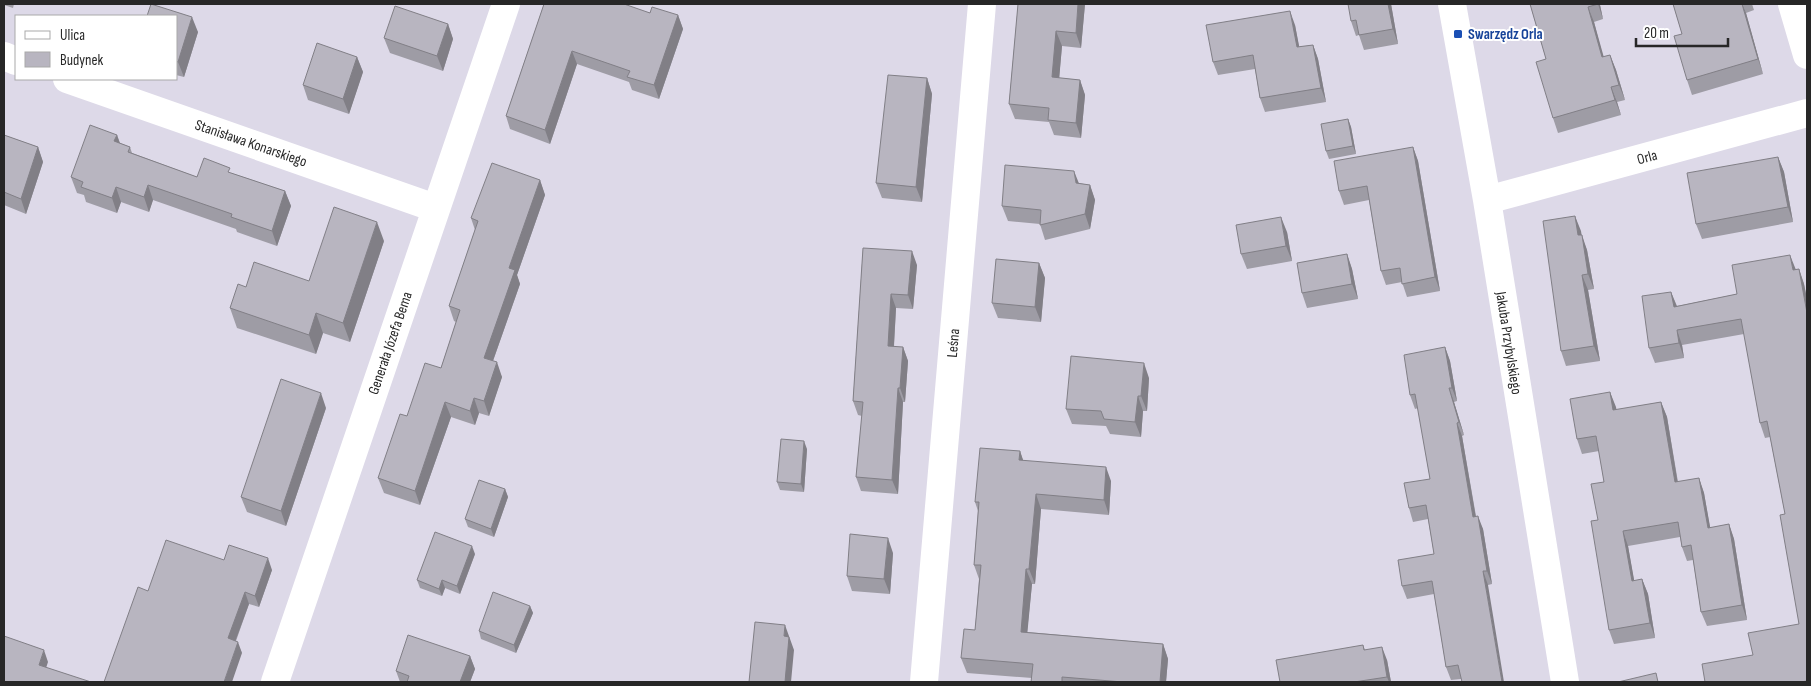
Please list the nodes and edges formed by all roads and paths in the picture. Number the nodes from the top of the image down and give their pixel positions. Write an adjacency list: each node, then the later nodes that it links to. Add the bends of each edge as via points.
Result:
1 (506, 4): 9 (street, Generała Józefa Bema)
2 (982, 4): 11 (street, Leśna)
3 (1452, 4): 8 (street, Jakuba Przybylskiego)
4 (1792, 4): 5 (street)
5 (1807, 55)
6 (70, 80): 9 (street, Stanisława Konarskiego)
7 (1807, 113): 8 (street, Orla)
8 (1487, 200): 12 (street, Jakuba Przybylskiego)
9 (435, 208): 10 (street, Generała Józefa Bema)
10 (275, 682)
11 (924, 682)
12 (1565, 682)

